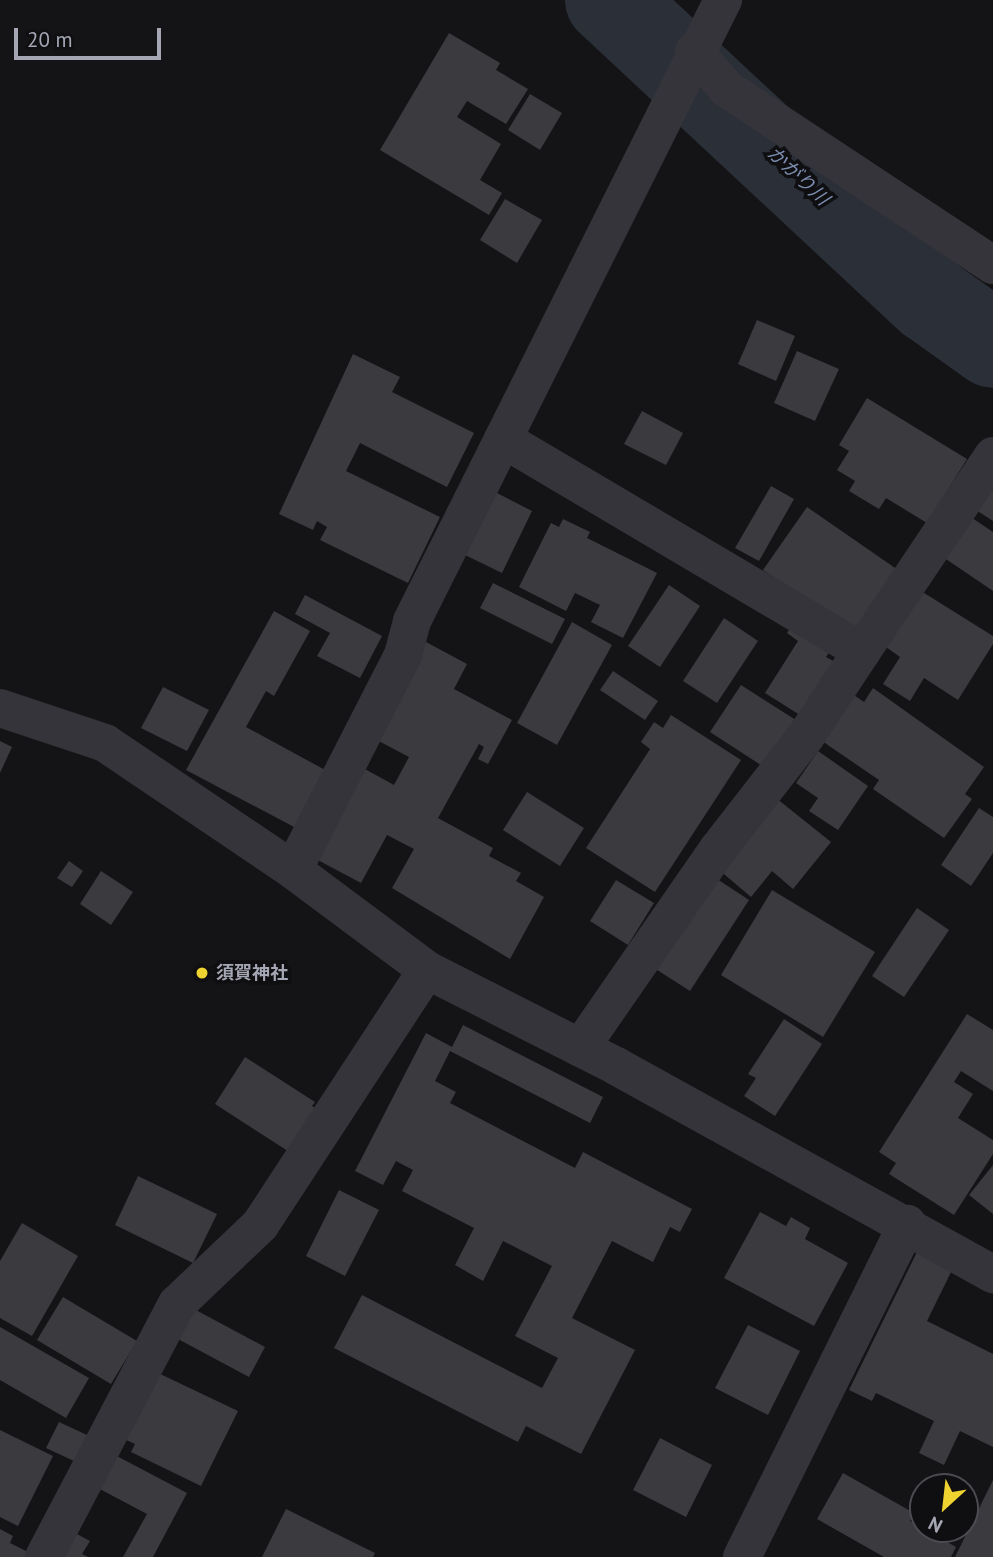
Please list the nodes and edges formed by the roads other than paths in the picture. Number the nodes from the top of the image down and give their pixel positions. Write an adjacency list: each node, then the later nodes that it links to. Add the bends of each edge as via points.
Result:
1 (723, 0): 2 (street)
2 (695, 51): 3 (street, via 727,89); 4 (street)
3 (993, 265)
4 (503, 439): 6 (street); 8 (street, via 412,621 403,655)
5 (993, 456): 6 (street)
6 (862, 652): 10 (street)
7 (0, 708): 8 (street, via 105,743)
8 (293, 870): 9 (street)
9 (427, 970): 10 (street); 13 (street, via 260,1225 177,1304)
10 (580, 1048): 11 (street)
11 (907, 1224): 12 (street); 14 (street)
12 (993, 1274)
13 (44, 1557)
14 (742, 1557)

